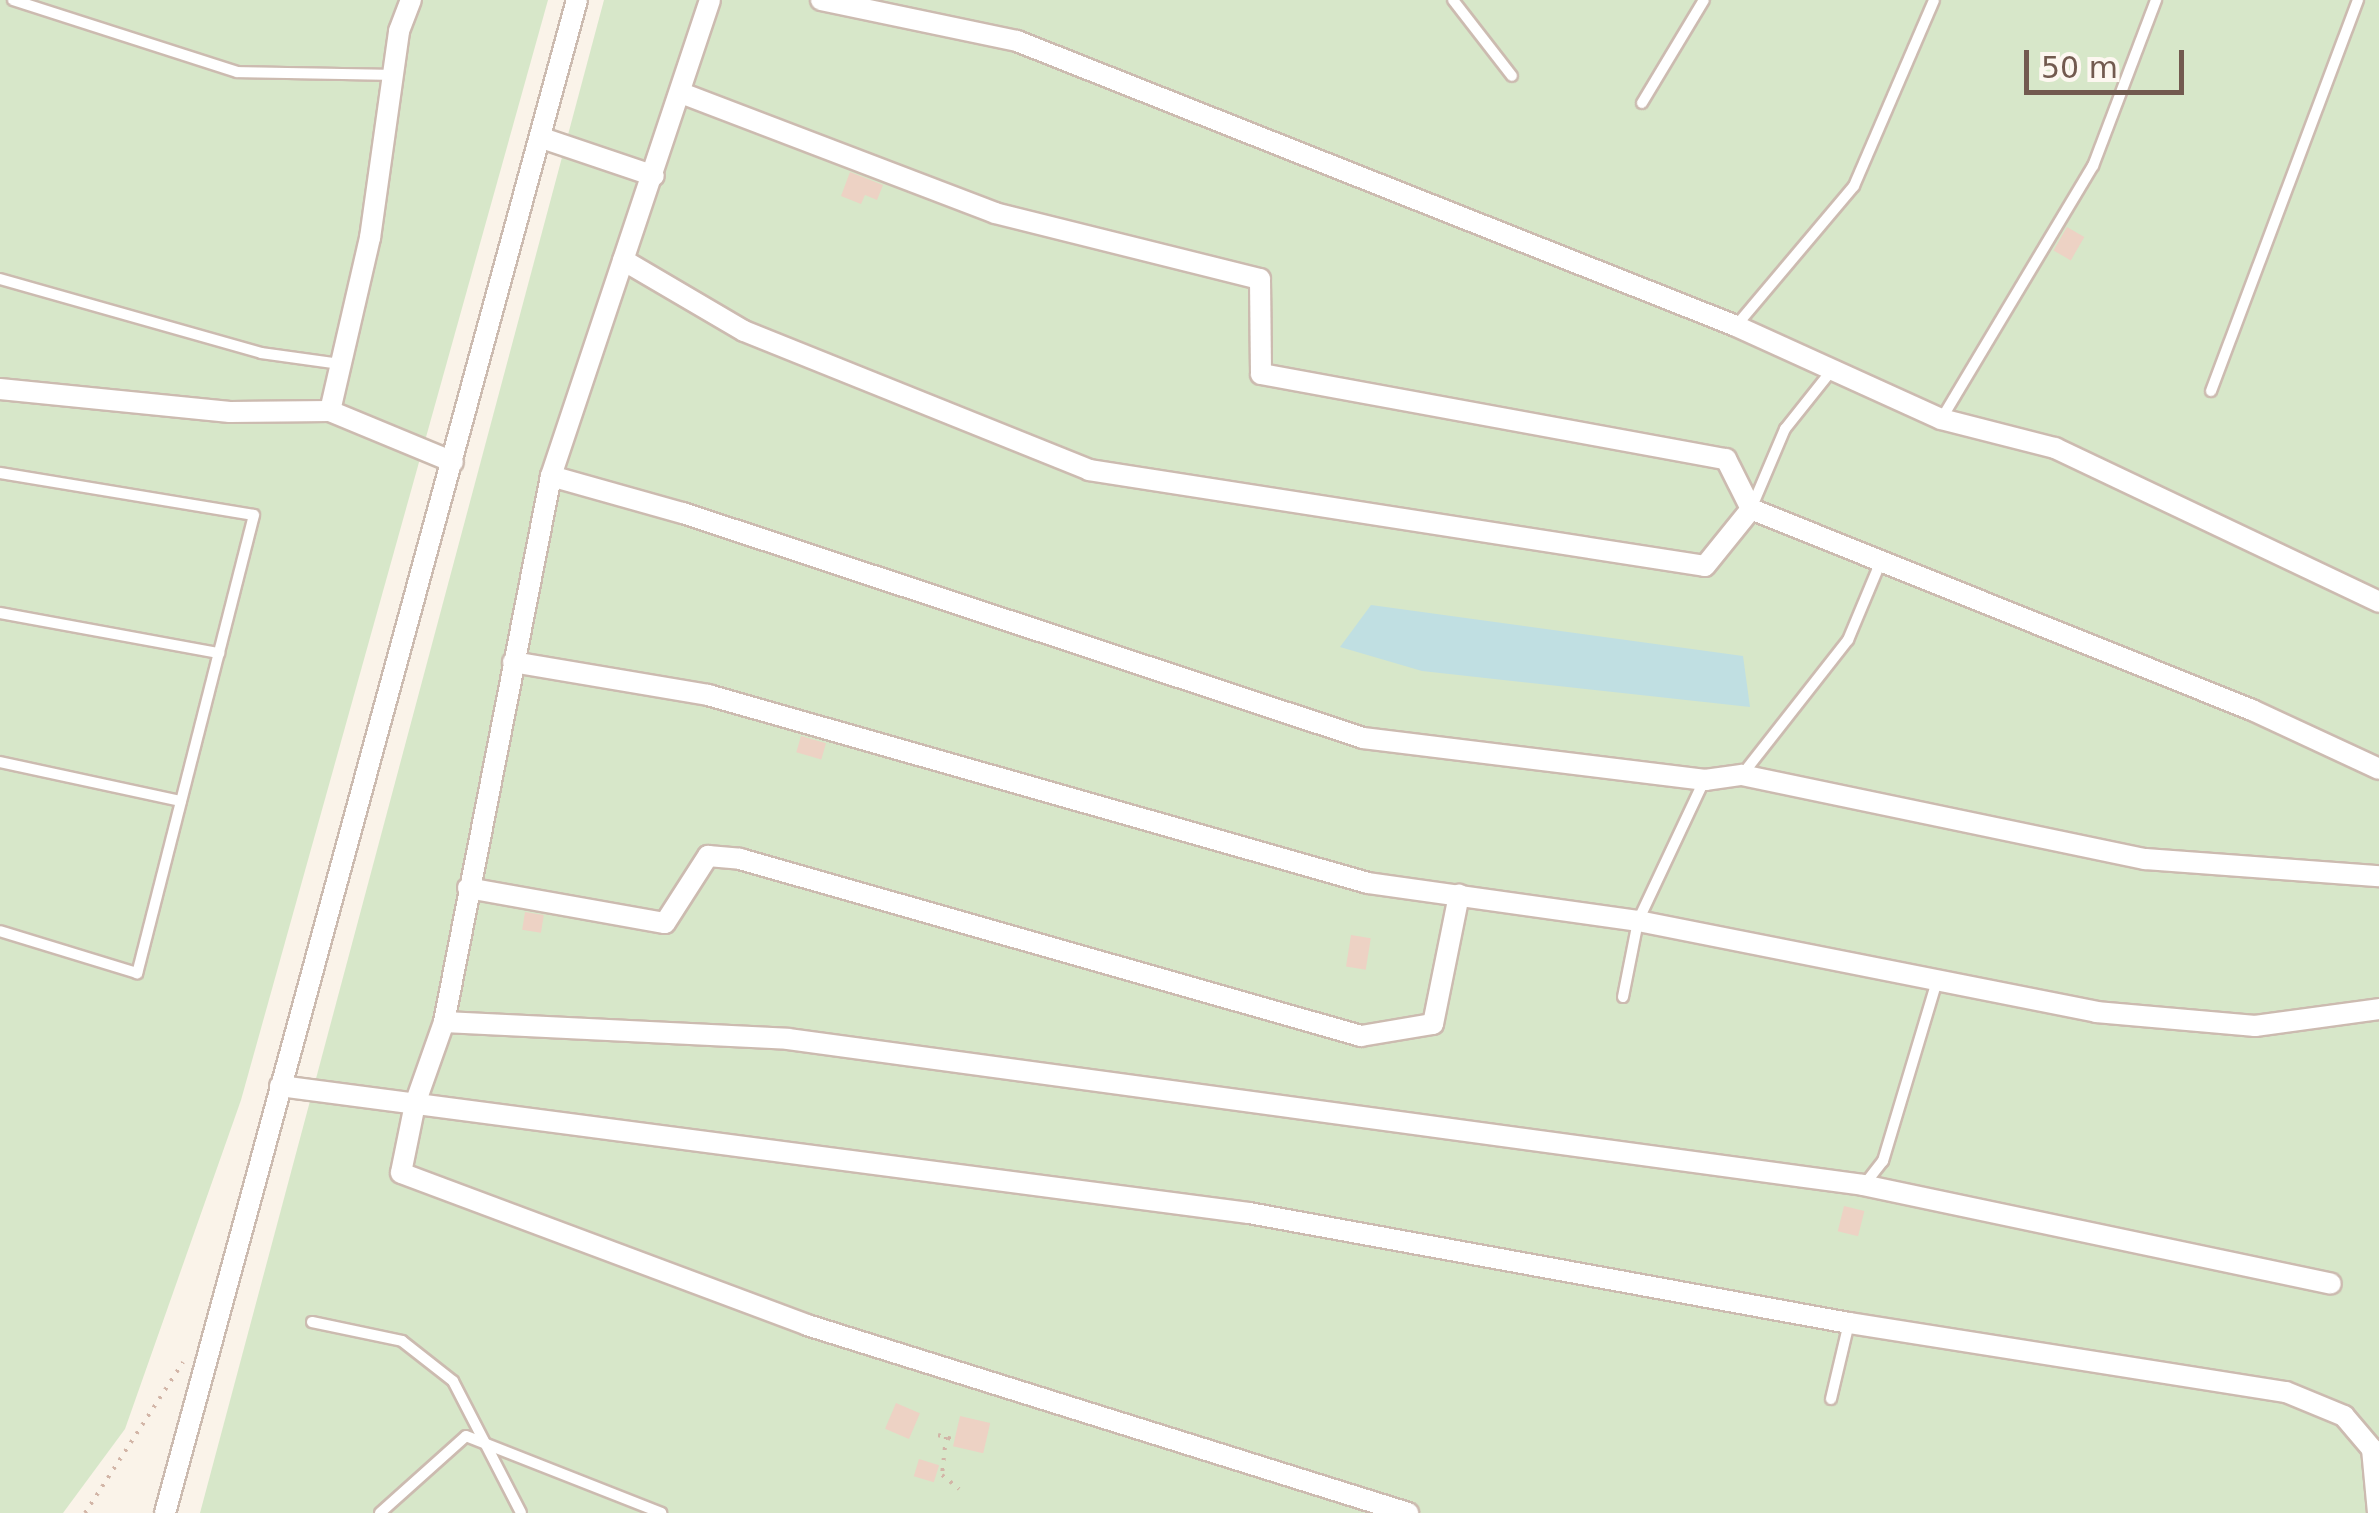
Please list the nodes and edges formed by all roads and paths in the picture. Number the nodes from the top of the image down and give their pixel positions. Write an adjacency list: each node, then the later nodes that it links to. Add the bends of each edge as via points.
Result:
1 (13, 0): 11 (lane, via 237,72)
2 (412, 0): 11 (street)
3 (577, 0): 15 (street)
4 (710, 0): 13 (street)
5 (821, 0): 19 (street, via 1017,41)
6 (1453, 0): 12 (lane)
7 (1704, 0): 14 (lane)
8 (1934, 0): 19 (lane, via 1854,186)
9 (2156, 0): 25 (lane, via 2093,166)
10 (2358, 0): 23 (lane)
11 (393, 75): 20 (street, via 370,238)
12 (1512, 76)
13 (681, 93): 16 (street); 29 (street, via 995,213 1260,279 1262,374 1726,459)
14 (1642, 104)
15 (542, 138): 16 (street); 26 (street)
16 (654, 176): 17 (street)
17 (622, 260): 28 (street); 29 (street, via 744,331 1090,470 1705,566)
18 (0, 279): 20 (lane, via 226,344)
19 (1736, 326): 21 (street)
20 (340, 364): 24 (street)
21 (1833, 369): 25 (street); 29 (lane, via 1785,430)
22 (0, 389): 24 (street, via 230,412)
23 (2211, 391)
24 (330, 411): 26 (street)
25 (1942, 419): 31 (street, via 2056,448)
26 (453, 462): 49 (street)
27 (0, 473): 33 (lane, via 254,515)
28 (551, 476): 34 (street); 38 (street, via 683,513 1363,738)
29 (1751, 510): 30 (street)
30 (1881, 562): 36 (street, via 2252,710); 37 (lane, via 1848,640)
31 (2379, 602)
32 (0, 613): 33 (lane)
33 (219, 653): 39 (lane)
34 (514, 662): 41 (street); 42 (street, via 708,695 1276,860)
35 (0, 762): 39 (lane)
36 (2379, 770)
37 (1742, 775): 38 (street); 40 (street, via 2144,859)
38 (1705, 780): 43 (lane)
39 (181, 801): 44 (lane, via 137,973)
40 (2379, 876)
41 (468, 888): 42 (street, via 664,923 708,856 740,859 1361,1036 1433,1024); 48 (street)
42 (1459, 896): 43 (street)
43 (1638, 921): 45 (street); 46 (lane)
44 (0, 931)
45 (1937, 980): 47 (street, via 2096,1012 2255,1026); 51 (lane, via 1883,1161)
46 (1623, 997)
47 (2379, 1009)
48 (444, 1022): 50 (street); 51 (street, via 788,1038)
49 (280, 1086): 50 (street); 63 (street)
50 (415, 1104): 54 (street, via 1249,1213); 67 (street, via 402,1173 808,1326)
51 (1863, 1185): 52 (street)
52 (2331, 1284)
53 (312, 1322): 60 (lane, via 402,1341 453,1381)
54 (1849, 1323): 56 (lane); 68 (street, via 2286,1392 2344,1416 2372,1449)
55 (192, 1348): 62 (path)
56 (1831, 1400)
57 (938, 1435): 58 (path)
58 (946, 1438): 59 (path); 61 (path, via 942,1476)
59 (954, 1440)
60 (483, 1443): 64 (lane, via 466,1436); 65 (lane); 66 (lane)
61 (959, 1489)
62 (85, 1513)
63 (165, 1513)
64 (380, 1513)
65 (520, 1513)
66 (662, 1513)
67 (1408, 1513)
68 (2378, 1513)

